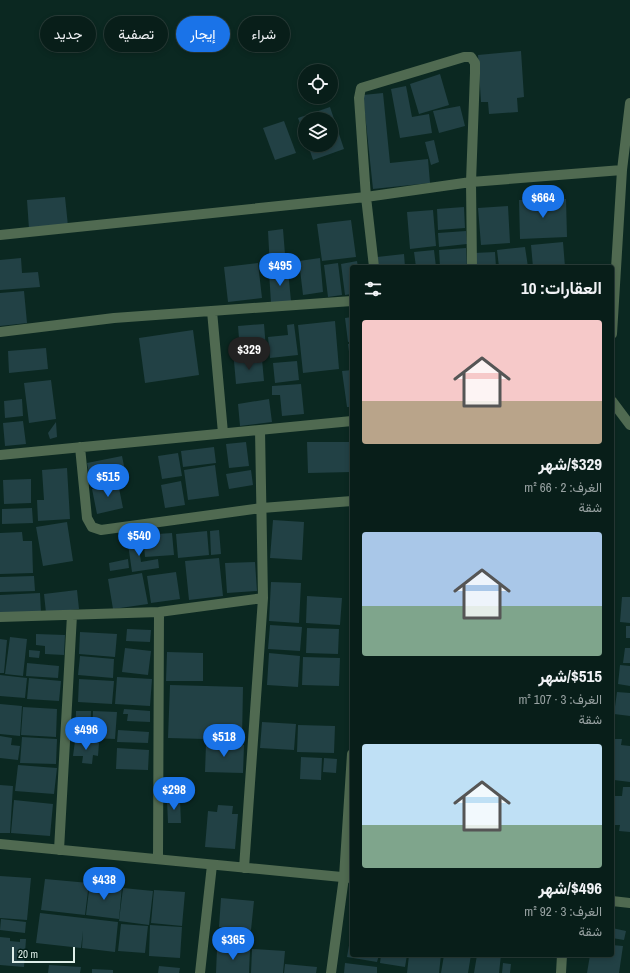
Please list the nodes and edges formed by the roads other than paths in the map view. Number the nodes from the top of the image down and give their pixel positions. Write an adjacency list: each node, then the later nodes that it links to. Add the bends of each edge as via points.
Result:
1 (630, 103): 2 (street)
2 (622, 170): 3 (street); 9 (street)
3 (471, 182): 4 (street); 4 (street, via 476,73 471,57 464,57 361,88 359,98); 7 (street)
4 (366, 197): 5 (street); 6 (street)
5 (0, 235)
6 (374, 265)
7 (472, 265)
8 (350, 301): 10 (street)
9 (614, 301)
10 (212, 311): 11 (street, via 114,318); 16 (street)
11 (0, 332)
12 (614, 404): 14 (street)
13 (350, 420): 15 (street)
14 (630, 425)
15 (260, 430): 16 (street); 20 (street)
16 (223, 433): 17 (street)
17 (80, 447): 18 (street); 20 (street, via 87,518 92,526 101,530)
18 (0, 454)
19 (350, 501): 20 (street)
20 (262, 508): 21 (street)
21 (263, 598): 22 (street); 30 (street)
22 (158, 612): 23 (street); 28 (street)
23 (72, 615): 24 (street); 27 (street)
24 (0, 617)
25 (350, 816): 31 (street)
26 (0, 844): 27 (street)
27 (59, 850): 28 (street)
28 (158, 859): 29 (street)
29 (212, 865): 30 (street); 35 (street)
30 (244, 868): 31 (street)
31 (348, 878): 36 (street)
32 (614, 902): 33 (street)
33 (630, 903)
34 (562, 957): 37 (street)
35 (200, 973)
36 (331, 973)
37 (561, 973)

